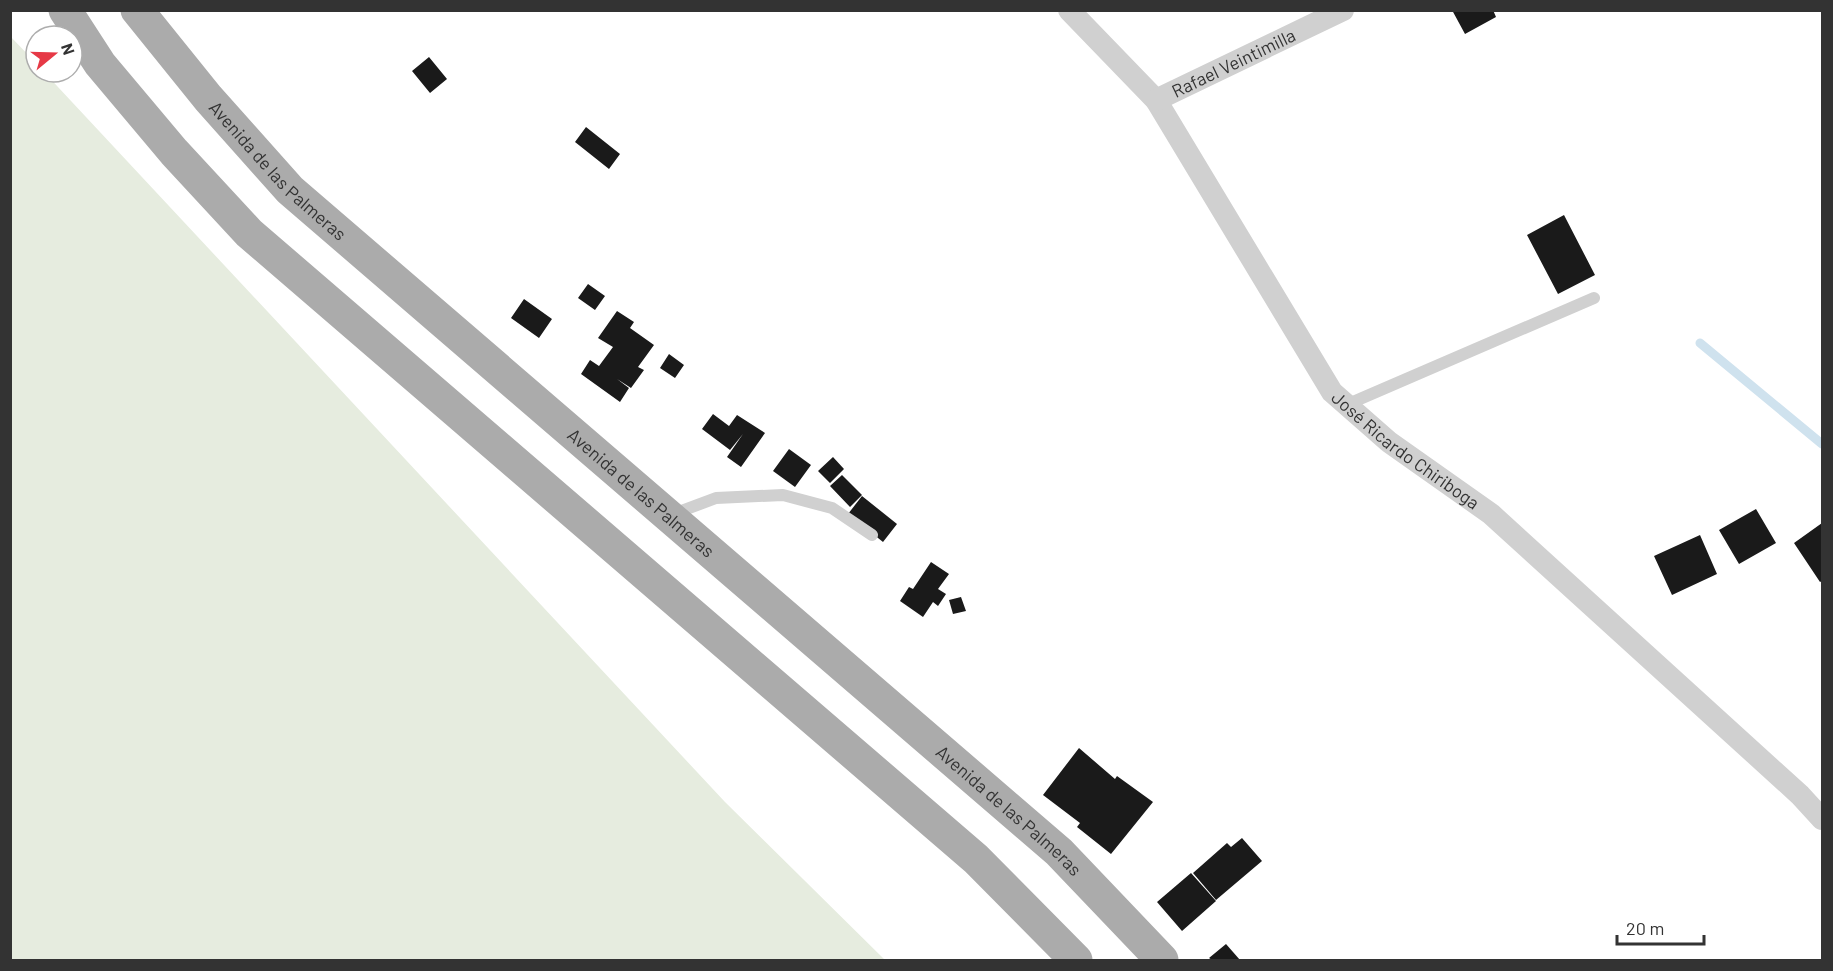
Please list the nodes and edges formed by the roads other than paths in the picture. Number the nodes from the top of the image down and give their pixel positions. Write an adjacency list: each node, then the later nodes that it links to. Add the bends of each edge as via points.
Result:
1 (65, 10): 11 (main road, via 100,64 174,152 249,232 976,859)
2 (137, 10): 8 (main road, Avenida de las Palmeras, via 290,190)
3 (1069, 10): 5 (street, José Ricardo Chiriboga)
4 (1343, 10): 5 (street, Rafael Veintimilla)
5 (1156, 100): 7 (street, José Ricardo Chiriboga, via 1332,392)
6 (1594, 298): 7 (lane)
7 (1346, 405): 10 (street, José Ricardo Chiriboga, via 1389,442 1491,513)
8 (669, 516): 9 (lane, via 716,498 783,495 832,508); 12 (main road, Avenida de las Palmeras, via 1059,852)
9 (872, 535)
10 (1822, 819)
11 (1076, 960)
12 (1162, 960)

